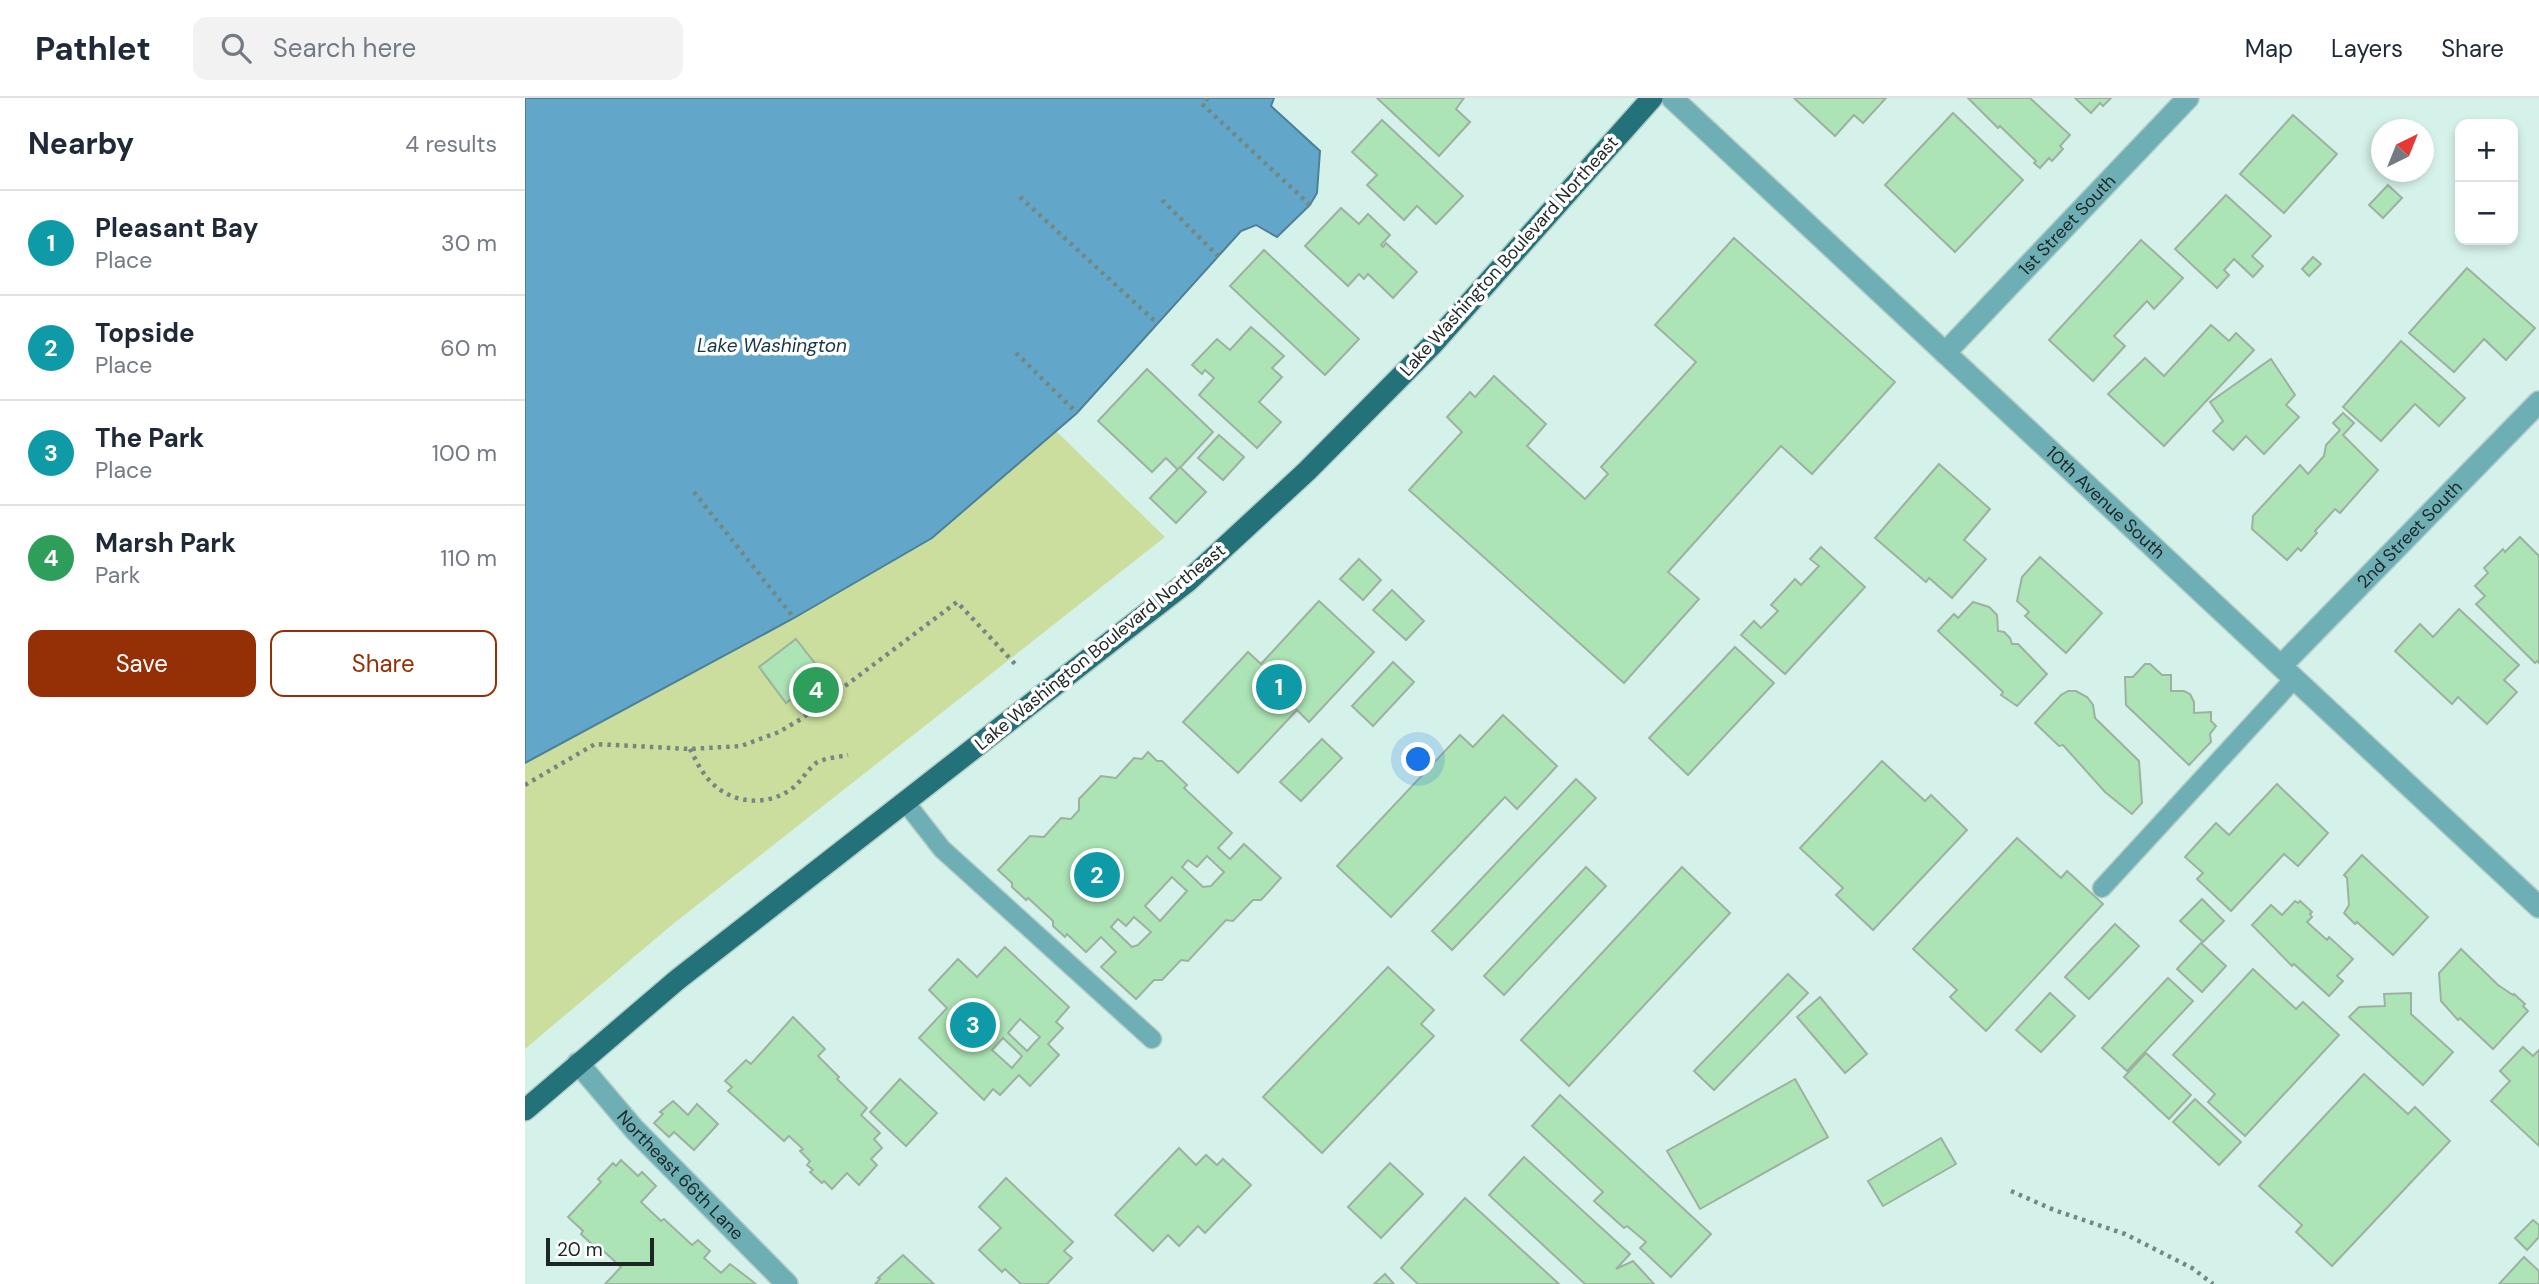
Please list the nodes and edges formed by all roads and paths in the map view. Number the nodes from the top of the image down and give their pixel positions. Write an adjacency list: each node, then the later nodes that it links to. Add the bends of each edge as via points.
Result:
1 (1208, 98): 7 (path, via 1202,104)
2 (1652, 98): 21 (main road, Lake Washington Boulevard Northeast, via 1432,345 1307,471 1187,582)
3 (1672, 98): 11 (street, 10th Avenue South)
4 (2188, 98): 11 (street, 1st Street South)
5 (1020, 197): 9 (path)
6 (1162, 200): 8 (path)
7 (1310, 205)
8 (1219, 257)
9 (1158, 324)
10 (1016, 353): 13 (path)
11 (1945, 353): 17 (street, 10th Avenue South)
12 (2539, 402): 17 (street, 2nd Street South)
13 (1077, 413)
14 (694, 492): 15 (path)
15 (794, 618)
16 (1016, 665): 18 (path, via 957,602 779,732 741,746)
17 (2288, 672): 22 (lane); 23 (street, 10th Avenue South)
18 (690, 749): 19 (path, via 710,782 723,793 750,801 779,796 817,763); 20 (path, via 595,744)
19 (848, 755)
20 (525, 785)
21 (906, 803): 24 (lane, via 942,849); 25 (main road, Lake Washington Boulevard Northeast, via 677,980)
22 (2102, 888)
23 (2539, 907)
24 (1152, 1039)
25 (578, 1063): 26 (main road, Lake Washington Boulevard Northeast); 28 (street, Northeast 66th Lane, via 634,1129)
26 (525, 1110)
27 (2011, 1191): 29 (path, via 2125,1234 2192,1268)
28 (787, 1284)
29 (2213, 1284)

